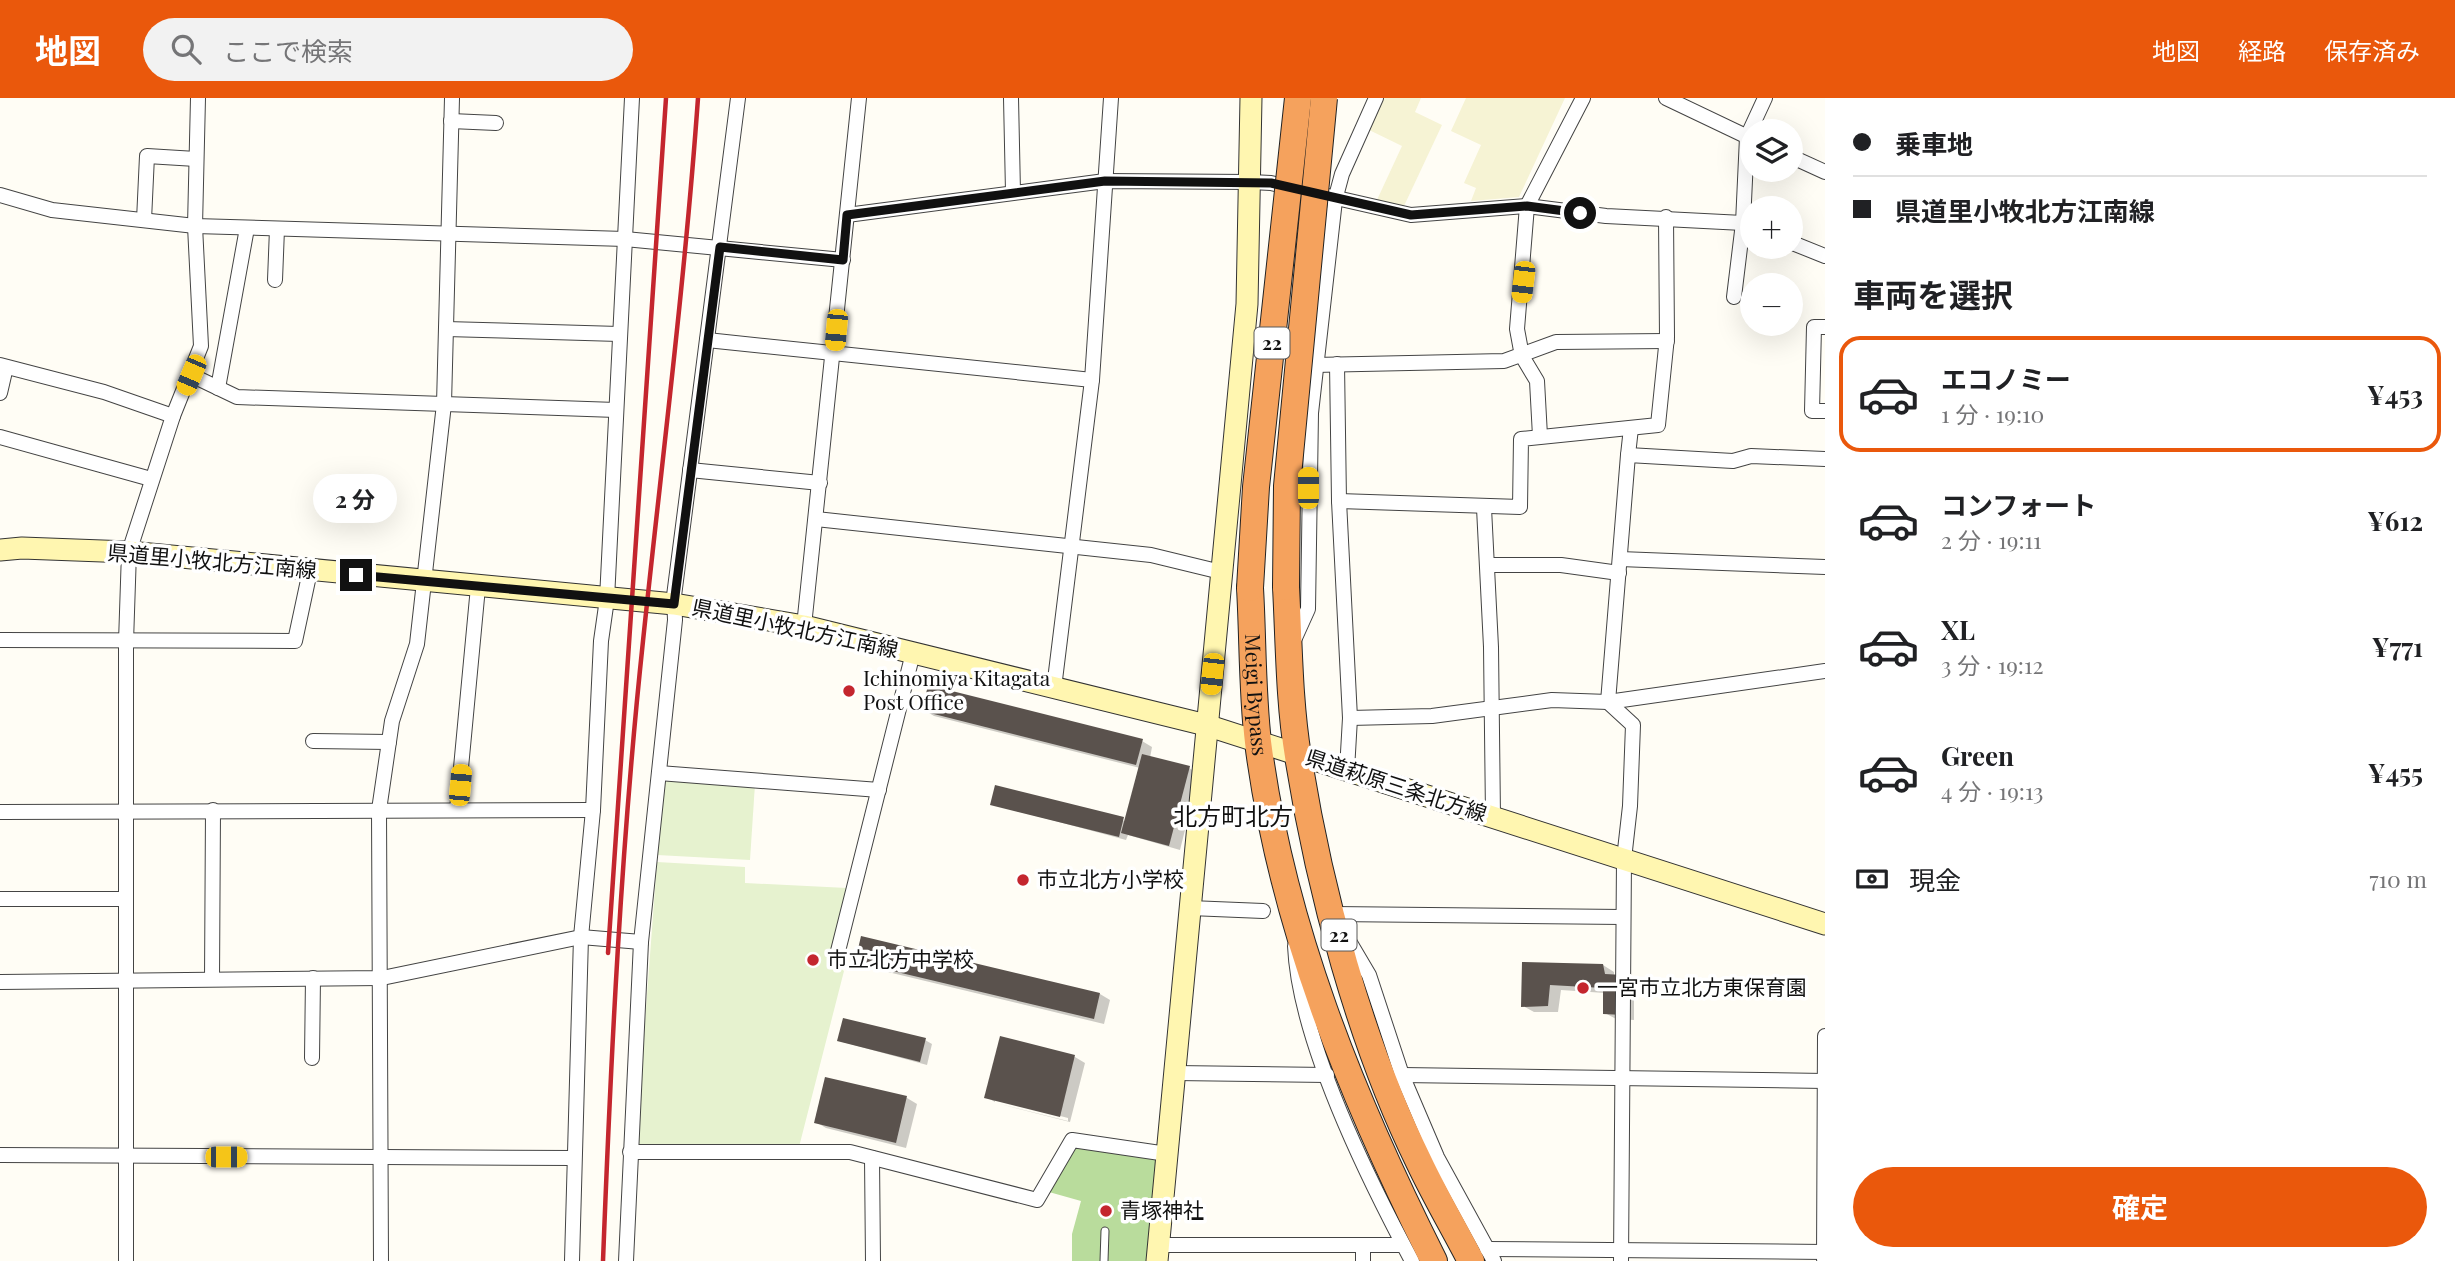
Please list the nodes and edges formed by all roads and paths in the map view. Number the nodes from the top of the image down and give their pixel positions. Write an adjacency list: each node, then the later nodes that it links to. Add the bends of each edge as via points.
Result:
1 (198, 98): 19 (street)
2 (452, 98): 16 (street)
3 (632, 98): 36 (street)
4 (738, 98): 37 (street)
5 (859, 98): 28 (street)
6 (1012, 98): 24 (street)
7 (1111, 98): 22 (street)
8 (1251, 98): 23 (main road)
9 (1298, 98): 97 (highway, Meigi Bypass / 22, bridge, via 1256,487 1250,588)
10 (1324, 98): 88 (highway, Meigi Bypass / 22, bridge, via 1287,486)
11 (1376, 98): 26 (street)
12 (1583, 98): 27 (street)
13 (1666, 98): 18 (street)
14 (1765, 98): 15 (street)
15 (1757, 119)
16 (451, 121): 17 (street); 35 (street)
17 (496, 123)
18 (1740, 133)
19 (196, 159): 30 (street, via 147,156); 32 (street)
20 (1803, 162): 21 (street)
21 (1825, 172)
22 (1105, 181): 23 (street); 24 (street); 55 (street)
23 (1251, 181): 26 (street); 80 (main road, via 1247,304)
24 (1013, 192): 28 (street)
25 (0, 195): 30 (street, via 52,210)
26 (1335, 200): 27 (street, via 1411,215); 52 (street)
27 (1527, 206): 29 (street, via 1606,216); 50 (street, via 1517,329)
28 (847, 215): 41 (street)
29 (1666, 217): 31 (street); 48 (street)
30 (144, 220): 32 (street)
31 (1740, 223)
32 (195, 226): 33 (street); 54 (street, via 202,332 199,358)
33 (247, 228): 34 (street); 56 (street)
34 (277, 229): 35 (street); 42 (street)
35 (447, 234): 36 (street); 45 (street)
36 (625, 239): 37 (street); 46 (street)
37 (720, 247): 41 (street); 47 (street)
38 (1803, 247): 39 (street)
39 (1825, 256)
40 (1741, 259): 43 (street)
41 (843, 260): 49 (street)
42 (275, 280)
43 (1734, 298)
44 (1825, 327): 60 (street, via 1814,327 1812,411)
45 (446, 329): 46 (street); 58 (street)
46 (619, 334): 59 (street)
47 (707, 340): 49 (street); 67 (street)
48 (1667, 341): 50 (street, via 1556,342); 62 (street, via 1658,425)
49 (834, 353): 55 (street); 69 (street)
50 (1522, 356): 51 (street, via 1504,361); 63 (street, via 1537,381)
51 (1337, 364): 52 (street); 70 (street)
52 (1314, 365): 88 (street, via 1308,609)
53 (3, 366): 57 (street); 61 (street, via 104,392)
54 (191, 375): 56 (street); 61 (street)
55 (1092, 380): 73 (street)
56 (218, 388): 58 (street, via 237,397)
57 (0, 393)
58 (444, 404): 59 (street); 81 (street)
59 (616, 410): 83 (street)
60 (1825, 411)
61 (173, 416): 68 (street)
62 (1631, 428): 63 (street); 65 (street)
63 (1540, 436): 71 (street, via 1521,439 1520,507)
64 (0, 437): 68 (street)
65 (1628, 455): 66 (street, via 1733,461 1751,456); 77 (street)
66 (1825, 458)
67 (690, 470): 69 (street); 84 (street)
68 (151, 480): 75 (street)
69 (820, 483): 72 (street)
70 (1339, 501): 71 (street); 94 (street)
71 (1484, 508): 76 (street)
72 (816, 519): 73 (street); 85 (street)
73 (1071, 545): 80 (street, via 1151,555); 91 (street)
74 (0, 550): 75 (main road, 県道里小牧北方江南線)
75 (129, 552): 79 (main road, 県道里小牧北方江南線); 87 (street)
76 (1487, 565): 77 (street); 93 (street)
77 (1619, 566): 78 (street); 92 (street)
78 (1825, 567)
79 (310, 571): 81 (main road, 県道里小牧北方江南線); 87 (street, via 295,641)
80 (1222, 572): 95 (main road)
81 (424, 581): 82 (main road, 県道里小牧北方江南線); 98 (street, via 412,666)
82 (478, 587): 83 (main road, 県道里小牧北方江南線); 106 (street)
83 (607, 599): 84 (main road, 県道里小牧北方江南線); 107 (street)
84 (674, 604): 85 (main road, 県道里小牧北方江南線); 101 (street)
85 (804, 626): 89 (main road, 県道里小牧北方江南線)
86 (0, 640): 87 (street)
87 (126, 642): 103 (street)
88 (1289, 650): 99 (highway, Meigi Bypass / 22)
89 (913, 653): 91 (main road, 県道里小牧北方江南線); 102 (street)
90 (1825, 671): 92 (street)
91 (1054, 688): 95 (main road, 県道里小牧北方江南線)
92 (1608, 702): 93 (street, via 1552,700); 110 (street, via 1633,725)
93 (1491, 706): 94 (street, via 1432,716); 109 (street)
94 (1350, 718): 100 (street)
95 (1206, 725): 97 (main road, 県道萩原三条北方線); 113 (main road)
96 (313, 741): 98 (street)
97 (1258, 741): 99 (main road, 県道萩原三条北方線); 115 (highway, Meigi Bypass / 22)
98 (389, 742): 105 (street)
99 (1298, 754): 100 (main road, 県道萩原三条北方線); 116 (highway, Meigi Bypass / 22, via 1319,867)
100 (1347, 770): 109 (main road, 県道萩原三条北方線)
101 (659, 773): 102 (street); 120 (street)
102 (880, 790): 121 (street)
103 (127, 810): 104 (street); 108 (street); 112 (street)
104 (213, 810): 105 (street); 125 (street)
105 (379, 810): 106 (street); 123 (street)
106 (457, 810): 107 (street)
107 (593, 810): 119 (street)
108 (0, 812)
109 (1493, 816): 110 (main road, 県道萩原三条北方線)
110 (1624, 859): 117 (street); 118 (main road, 県道萩原三条北方線)
111 (0, 899): 112 (street)
112 (126, 899): 124 (street)
113 (1190, 908): 114 (street); 129 (main road)
114 (1263, 911)
115 (1293, 913): 130 (street, via 1301,996); 155 (highway, Meigi Bypass / 22, via 1337,1041 1391,1173)
116 (1333, 914): 117 (street); 131 (street, via 1369,975); 147 (highway, Meigi Bypass / 22, via 1364,1025 1418,1161)
117 (1623, 917): 132 (street)
118 (1825, 924)
119 (581, 937): 120 (street); 123 (street); 139 (street)
120 (641, 942): 134 (street)
121 (838, 955)
122 (313, 978): 123 (street); 125 (street); 128 (street)
123 (382, 978): 138 (street)
124 (126, 979): 125 (street); 126 (street); 137 (street)
125 (212, 979)
126 (0, 982)
127 (1825, 1037): 133 (street)
128 (312, 1058)
129 (1175, 1073): 130 (street); 135 (main road)
130 (1327, 1074): 142 (street)
131 (1402, 1075): 132 (street); 147 (street)
132 (1623, 1080): 133 (street); 145 (street)
133 (1825, 1081): 146 (street)
134 (629, 1152): 140 (street, via 850,1152); 151 (street)
135 (1167, 1154): 140 (street, via 1072,1140 1037,1200); 143 (main road)
136 (0, 1155): 137 (street)
137 (124, 1156): 138 (street); 148 (street)
138 (380, 1158): 139 (street); 149 (street)
139 (574, 1158): 150 (street)
140 (872, 1158): 152 (street)
141 (1105, 1231): 153 (lane)
142 (1403, 1245): 144 (street); 154 (street)
143 (1158, 1253): 144 (street)
144 (1363, 1254)
145 (1621, 1255): 146 (street); 147 (street)
146 (1824, 1255)
147 (1484, 1257)
148 (126, 1261)
149 (381, 1261)
150 (572, 1261)
151 (626, 1261)
152 (873, 1261)
153 (1104, 1261)
154 (1412, 1261)
155 (1434, 1261)

